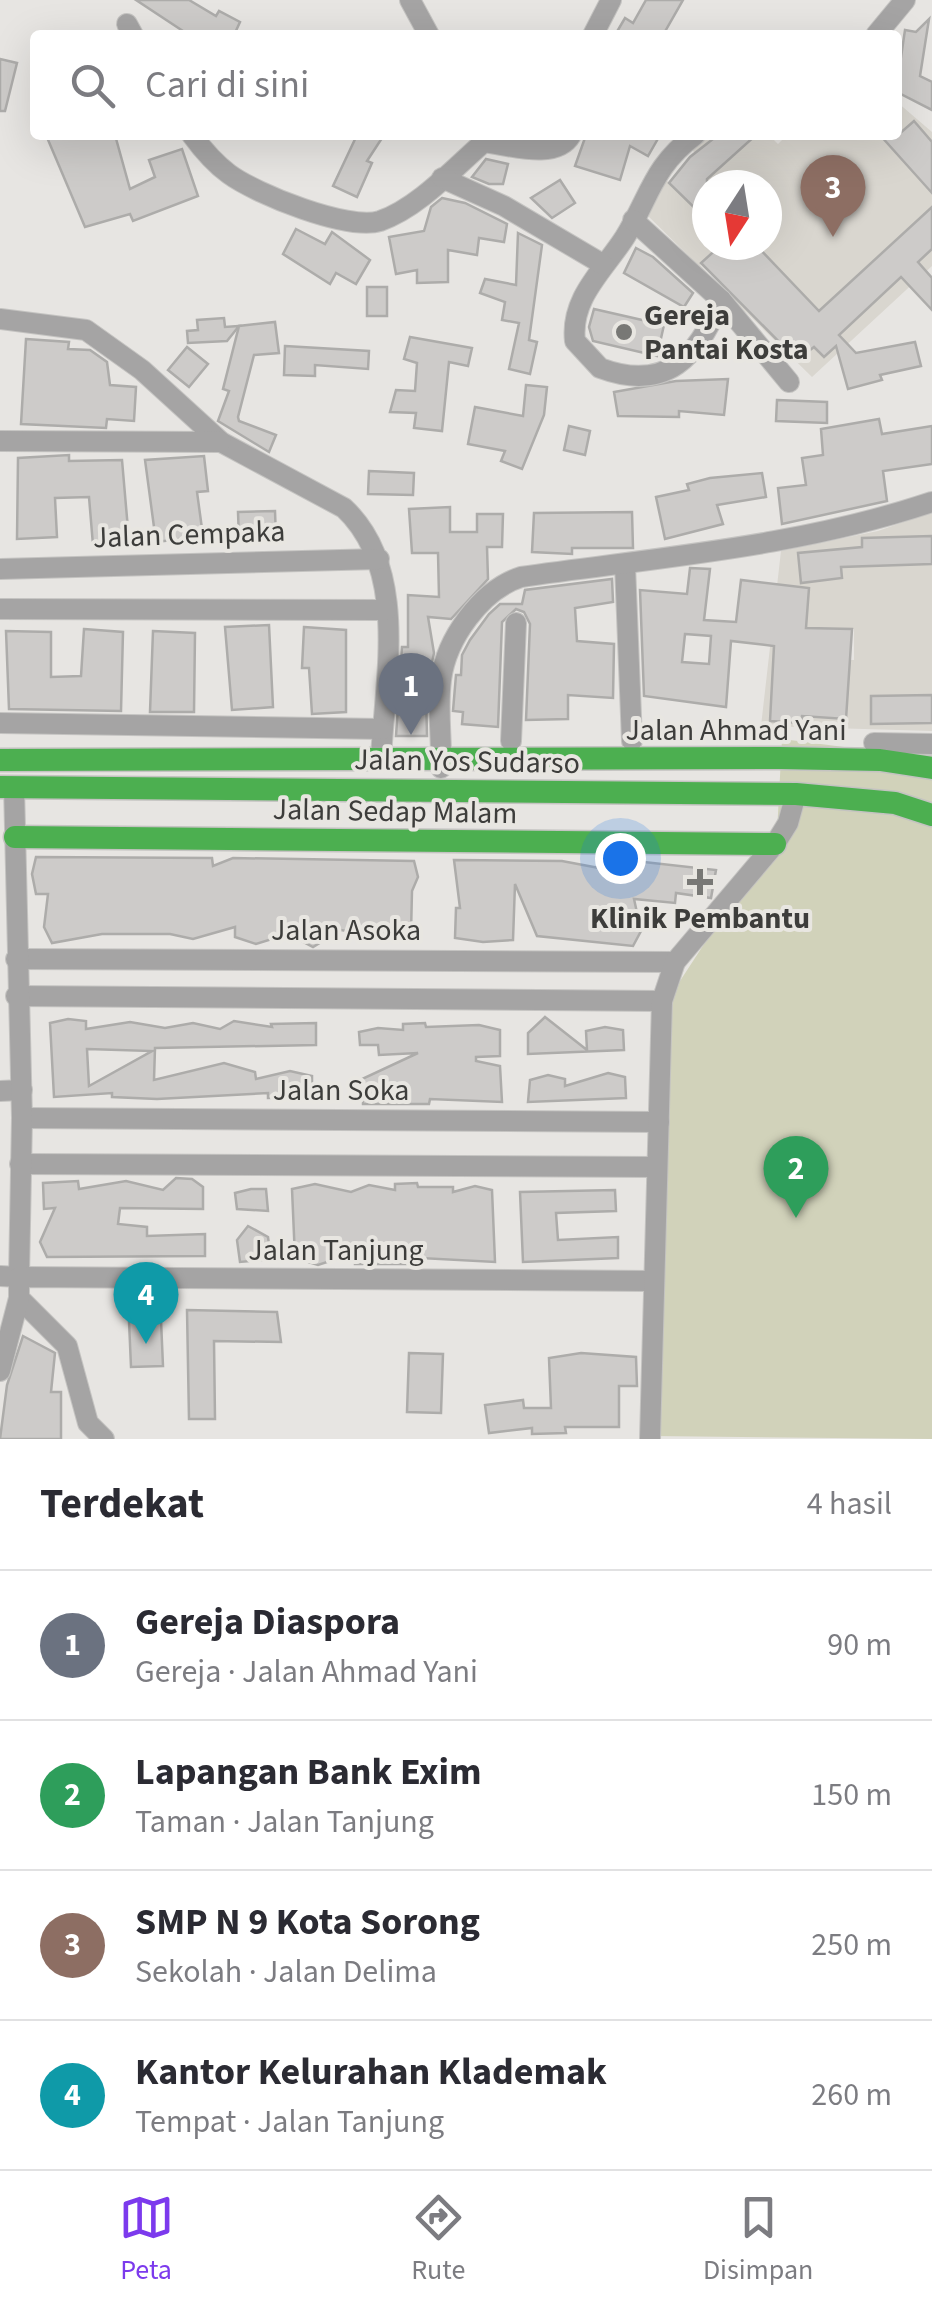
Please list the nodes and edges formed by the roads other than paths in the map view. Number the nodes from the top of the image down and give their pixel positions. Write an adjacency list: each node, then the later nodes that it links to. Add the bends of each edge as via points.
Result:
1 (410, 0): 4 (street)
2 (611, 0): 5 (street)
3 (905, 0): 6 (street)
4 (426, 30)
5 (596, 30)
6 (880, 30)
7 (196, 140): 12 (street, via 251,188 358,222 384,220)
8 (480, 140): 12 (street)
9 (493, 140): 10 (street, via 544,149)
10 (568, 140)
11 (689, 140): 13 (street, via 660,166)
12 (442, 178): 14 (street)
13 (633, 220): 14 (street); 15 (street)
14 (604, 266): 15 (street, via 574,330 582,352 613,373 652,375 680,364 698,349)
15 (721, 300): 17 (street)
16 (0, 319): 19 (street, via 71,326 104,340)
17 (789, 382)
18 (0, 440): 19 (street)
19 (221, 442): 21 (street, via 344,508 370,537)
20 (932, 502): 22 (street, via 805,538)
21 (379, 559): 23 (street, Jalan Cempaka); 25 (street)
22 (625, 565): 29 (street); 33 (street, via 521,578 482,602 443,666)
23 (0, 569)
24 (0, 609): 25 (street)
25 (386, 610): 28 (street)
26 (516, 623): 30 (street)
27 (0, 723): 28 (street)
28 (382, 729): 32 (street)
29 (632, 740): 30 (street); 31 (street)
30 (512, 741): 35 (street)
31 (932, 744)
32 (381, 758): 33 (main road, Jalan Ahmad Yani); 34 (main road, Jalan Ahmad Yani)
33 (442, 758): 35 (main road, Jalan Ahmad Yani); 38 (street)
34 (0, 760)
35 (471, 760): 36 (main road, Jalan Ahmad Yani, via 880,760)
36 (932, 768)
37 (7, 787): 38 (main road, Jalan Yos Sudarso); 41 (street)
38 (440, 791): 39 (main road, Jalan Yos Sudarso)
39 (796, 794): 40 (main road, Jalan Yos Sudarso, via 895,804); 42 (street)
40 (932, 816)
41 (15, 837): 42 (main road, Jalan Sedap Malam); 43 (street)
42 (775, 844): 44 (street)
43 (16, 959): 44 (street, Jalan Asoka); 45 (street)
44 (675, 962): 46 (street)
45 (16, 996): 46 (street); 47 (street)
46 (662, 1001): 50 (street)
47 (22, 1090): 48 (street); 49 (street)
48 (0, 1091)
49 (22, 1118): 50 (street, Jalan Soka); 51 (street)
50 (659, 1122): 52 (street)
51 (20, 1164): 52 (street); 54 (street)
52 (656, 1167): 53 (street)
53 (653, 1281): 54 (street, Jalan Tanjung); 57 (street)
54 (13, 1284): 55 (street); 56 (street, via 67,1346 88,1423)
55 (0, 1371)
56 (104, 1439)
57 (650, 1439)

